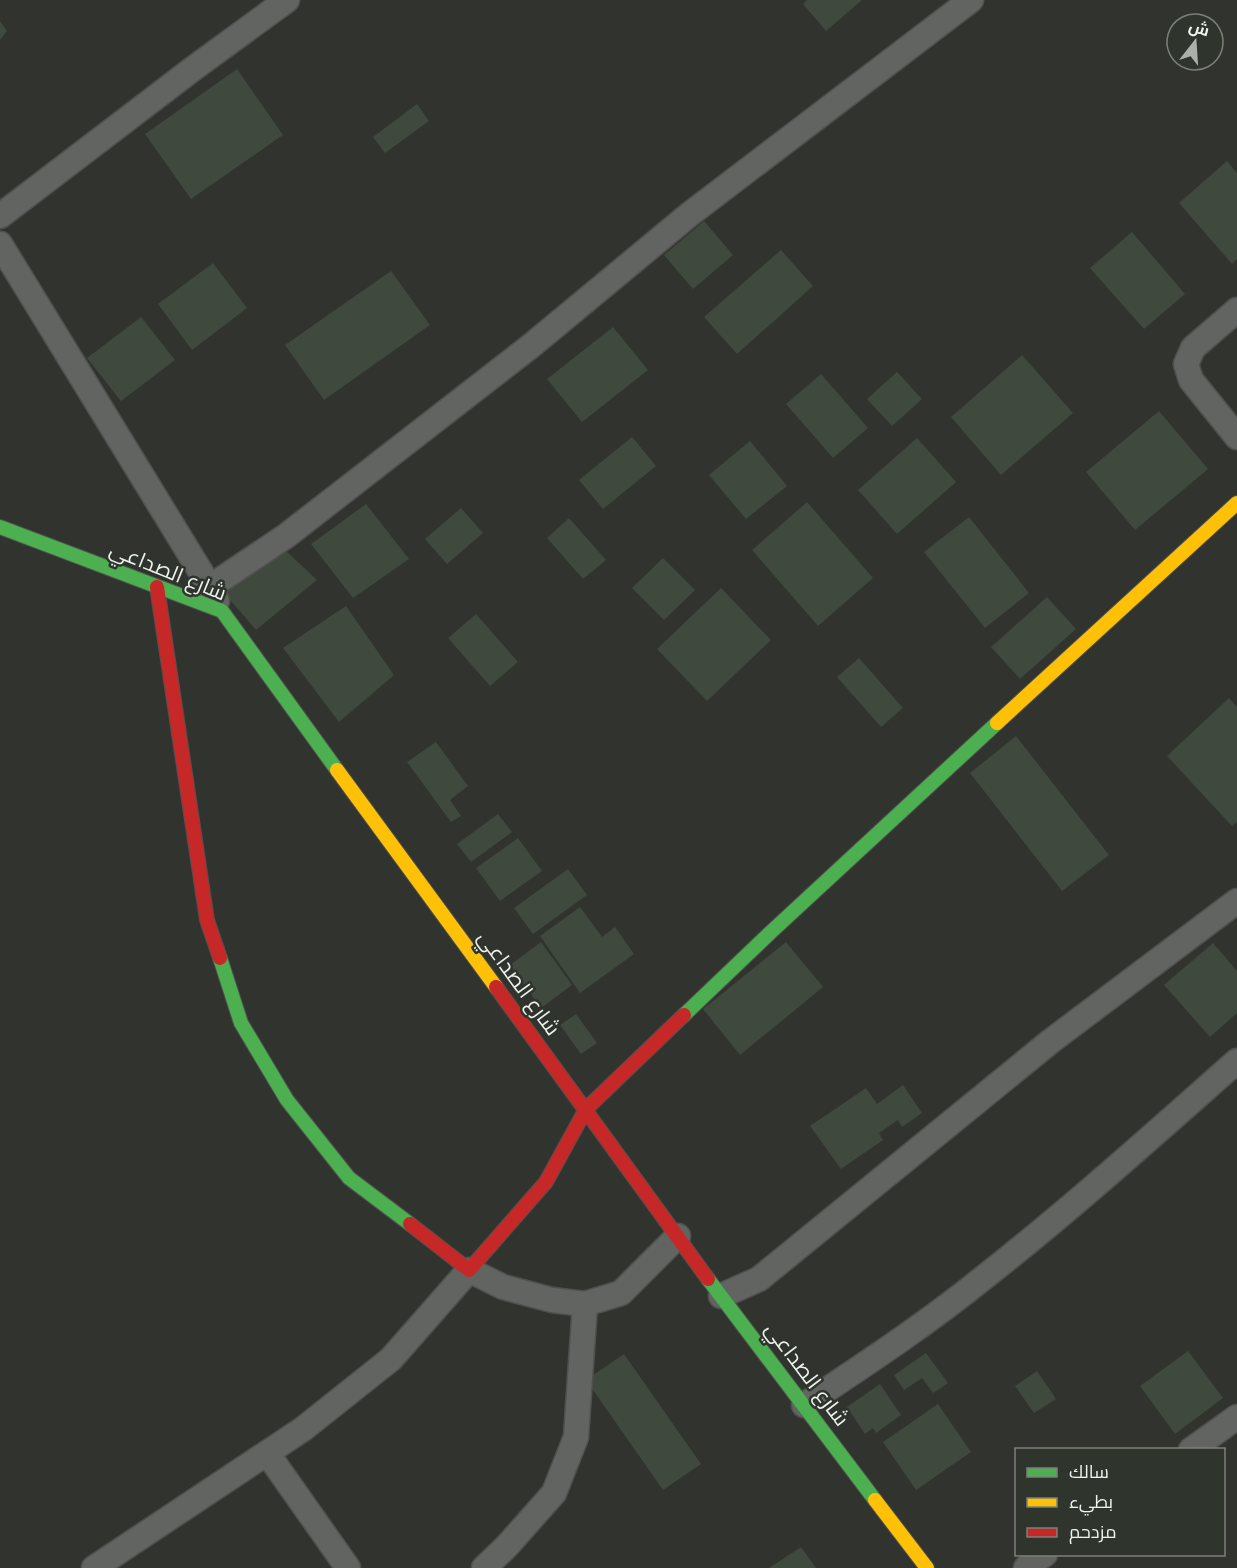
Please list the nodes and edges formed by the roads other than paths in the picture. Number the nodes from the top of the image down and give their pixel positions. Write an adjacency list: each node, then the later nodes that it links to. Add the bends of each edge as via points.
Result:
1 (287, 0): 3 (street)
2 (970, 0): 10 (street, via 690,214 532,345 286,536)
3 (0, 216)
4 (0, 244): 10 (street)
5 (1237, 310): 6 (street, via 1193,348 1186,364 1191,380)
6 (1237, 437)
7 (1237, 503): 14 (street, via 772,931)
8 (0, 527): 9 (street, شارع الصداعي)
9 (157, 587): 11 (street, شارع الصداعي); 16 (street, via 207,920 241,1023 287,1100 349,1178)
10 (210, 587): 11 (street)
11 (222, 611): 14 (street, شارع الصداعي)
12 (1237, 901): 17 (street, via 1051,1041 759,1279)
13 (1237, 1061): 19 (street, via 1076,1203 981,1280)
14 (586, 1109): 15 (street, شارع الصداعي); 16 (street, via 546,1182)
15 (678, 1236): 17 (street, شارع الصداعي); 18 (street, via 621,1293)
16 (469, 1270): 18 (street, via 503,1287); 22 (street, via 391,1359)
17 (721, 1296): 19 (street, شارع الصداعي)
18 (585, 1304): 26 (street, via 576,1437 554,1493)
19 (804, 1405): 27 (street, شارع الصداعي)
20 (1237, 1417): 21 (street)
21 (1192, 1448)
22 (267, 1453): 24 (street); 25 (street)
23 (1042, 1556): 28 (street)
24 (94, 1568)
25 (348, 1568)
26 (484, 1568)
27 (927, 1568)
28 (1026, 1568)

